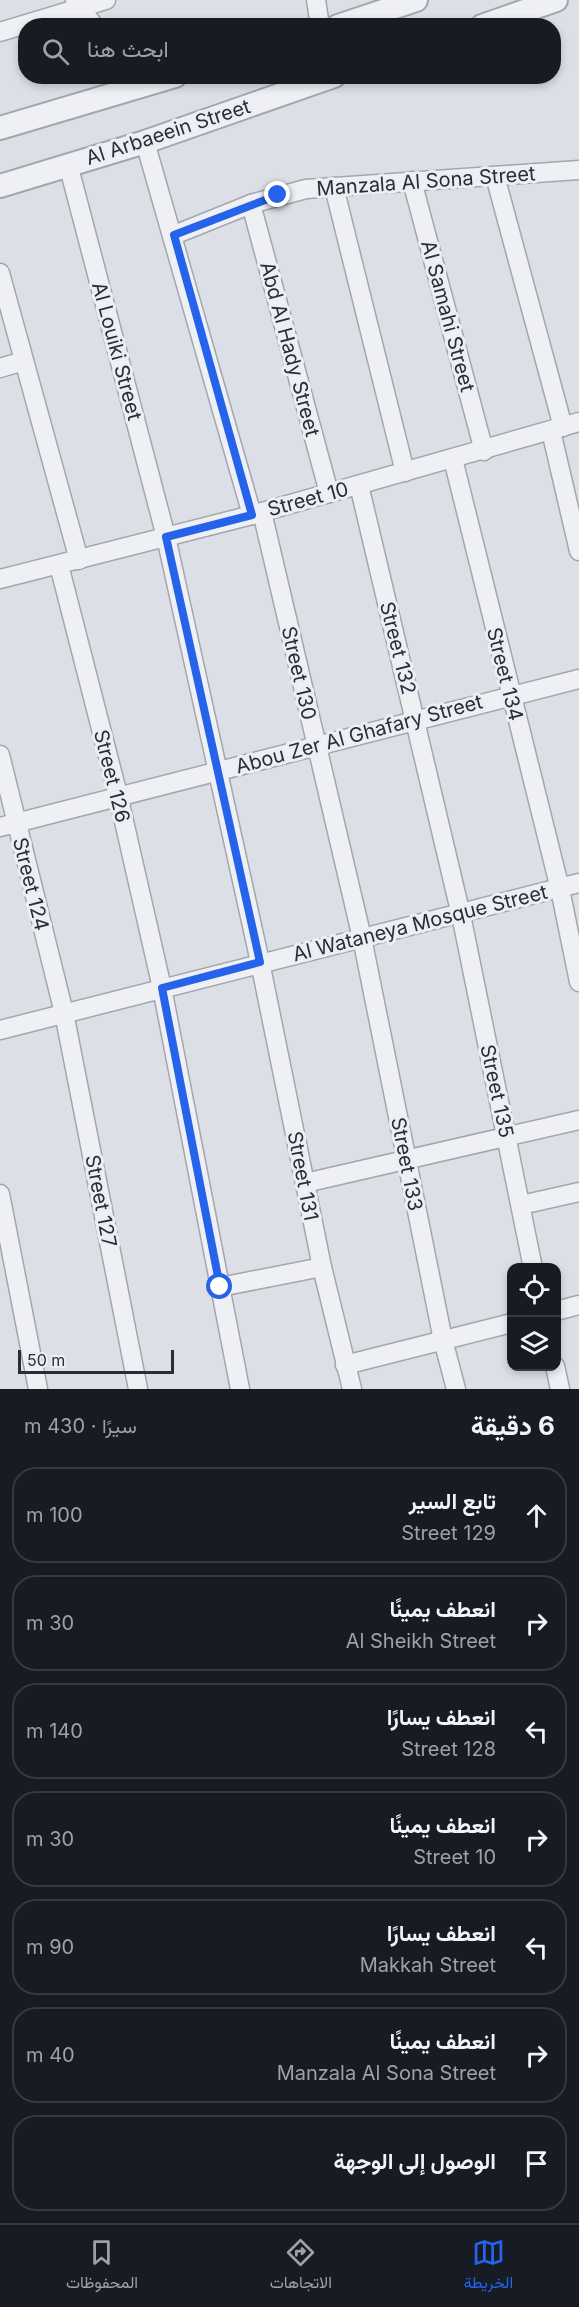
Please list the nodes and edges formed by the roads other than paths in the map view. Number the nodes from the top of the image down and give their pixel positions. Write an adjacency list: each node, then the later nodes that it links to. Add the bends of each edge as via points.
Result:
1 (106, 0): 5 (street)
2 (316, 0): 8 (street)
3 (416, 0): 9 (street)
4 (556, 0): 10 (street)
5 (78, 4): 6 (street); 7 (street)
6 (39, 18)
7 (88, 18)
8 (319, 18)
9 (362, 18)
10 (505, 18)
11 (18, 26): 12 (street)
12 (0, 32)
13 (130, 84): 15 (street)
14 (311, 84): 16 (street, Al Arbaeein Street)
15 (0, 128)
16 (145, 142): 17 (street, Al Arbaeein Street); 24 (street, Street 130)
17 (68, 164): 21 (street, Al Arbaeein Street); 35 (street, Al Louiki Street)
18 (579, 170): 19 (street, Manzala Al Sona Street)
19 (495, 176): 20 (street, Manzala Al Sona Street); 28 (street)
20 (412, 181): 22 (street, Manzala Al Sona Street); 29 (street, Al Samahi Street)
21 (0, 186)
22 (334, 187): 23 (street, Manzala Al Sona Street, via 306,189); 31 (street)
23 (251, 204): 24 (street, Manzala Al Sona Street); 33 (street, Abd Al Hady Street)
24 (174, 235): 34 (street, Street 130)
25 (0, 273): 26 (street)
26 (24, 361): 27 (street); 37 (street)
27 (0, 368)
28 (564, 427): 29 (street, Street 10); 36 (street)
29 (484, 451): 30 (street, Street 10)
30 (453, 459): 31 (street, Street 10); 41 (street, Street 134)
31 (405, 472): 32 (street, Street 10)
32 (359, 485): 33 (street, Street 10); 42 (street, Street 132)
33 (328, 494): 34 (street, Street 10)
34 (257, 513): 35 (street, Street 10); 43 (street, Street 130)
35 (166, 537): 37 (street, Street 10); 45 (street, Al Louiki Street)
36 (579, 551)
37 (79, 561): 38 (street, Street 10)
38 (59, 565): 39 (street, Street 10); 46 (street, Street 126)
39 (0, 579)
40 (579, 679): 41 (street, Abou Zer Al Ghafary Street)
41 (509, 695): 42 (street, Abou Zer Al Ghafary Street); 49 (street, Street 134)
42 (415, 719): 43 (street, Abou Zer Al Ghafary Street); 50 (street, Street 132)
43 (316, 747): 45 (street, Abou Zer Al Ghafary Street); 51 (street, Street 130)
44 (0, 755): 47 (street, Street 124)
45 (217, 771): 46 (street, Abou Zer Al Ghafary Street); 52 (street, Street 131)
46 (118, 795): 47 (street, Abou Zer Al Ghafary Street); 54 (street, Street 126)
47 (8, 824): 55 (street, Street 124)
48 (579, 883): 49 (street, Al Wataneya Mosque Street)
49 (560, 888): 50 (street, Al Wataneya Mosque Street); 53 (street, Street 134)
50 (461, 915): 51 (street, Al Wataneya Mosque Street); 58 (street, Street 135)
51 (362, 938): 52 (street, Al Wataneya Mosque Street); 59 (street, Street 133)
52 (260, 962): 54 (street, Al Wataneya Mosque Street); 60 (street, Street 131)
53 (579, 982)
54 (162, 988): 55 (street, Al Wataneya Mosque Street); 67 (street, Street 126)
55 (64, 1013): 56 (street, Al Wataneya Mosque Street); 75 (street, Street 127)
56 (0, 1030)
57 (579, 1120): 58 (street)
58 (506, 1136): 59 (street); 63 (street, Street 135)
59 (406, 1159): 60 (street); 71 (street, Street 133)
60 (305, 1183): 66 (street, Street 131)
61 (579, 1192): 63 (street)
62 (0, 1194): 64 (street)
63 (521, 1205): 65 (street, Street 135)
64 (3, 1226): 74 (street)
65 (532, 1263)
66 (322, 1267): 67 (street); 72 (street, Street 131)
67 (220, 1287): 76 (street, Street 126)
68 (579, 1305): 69 (street)
69 (561, 1310)
70 (507, 1324): 71 (street)
71 (443, 1340): 72 (street); 78 (street, Street 133)
72 (345, 1365): 77 (street, Street 131)
73 (556, 1371): 79 (street)
74 (38, 1389)
75 (138, 1389)
76 (240, 1389)
77 (352, 1389)
78 (456, 1389)
79 (560, 1389)

